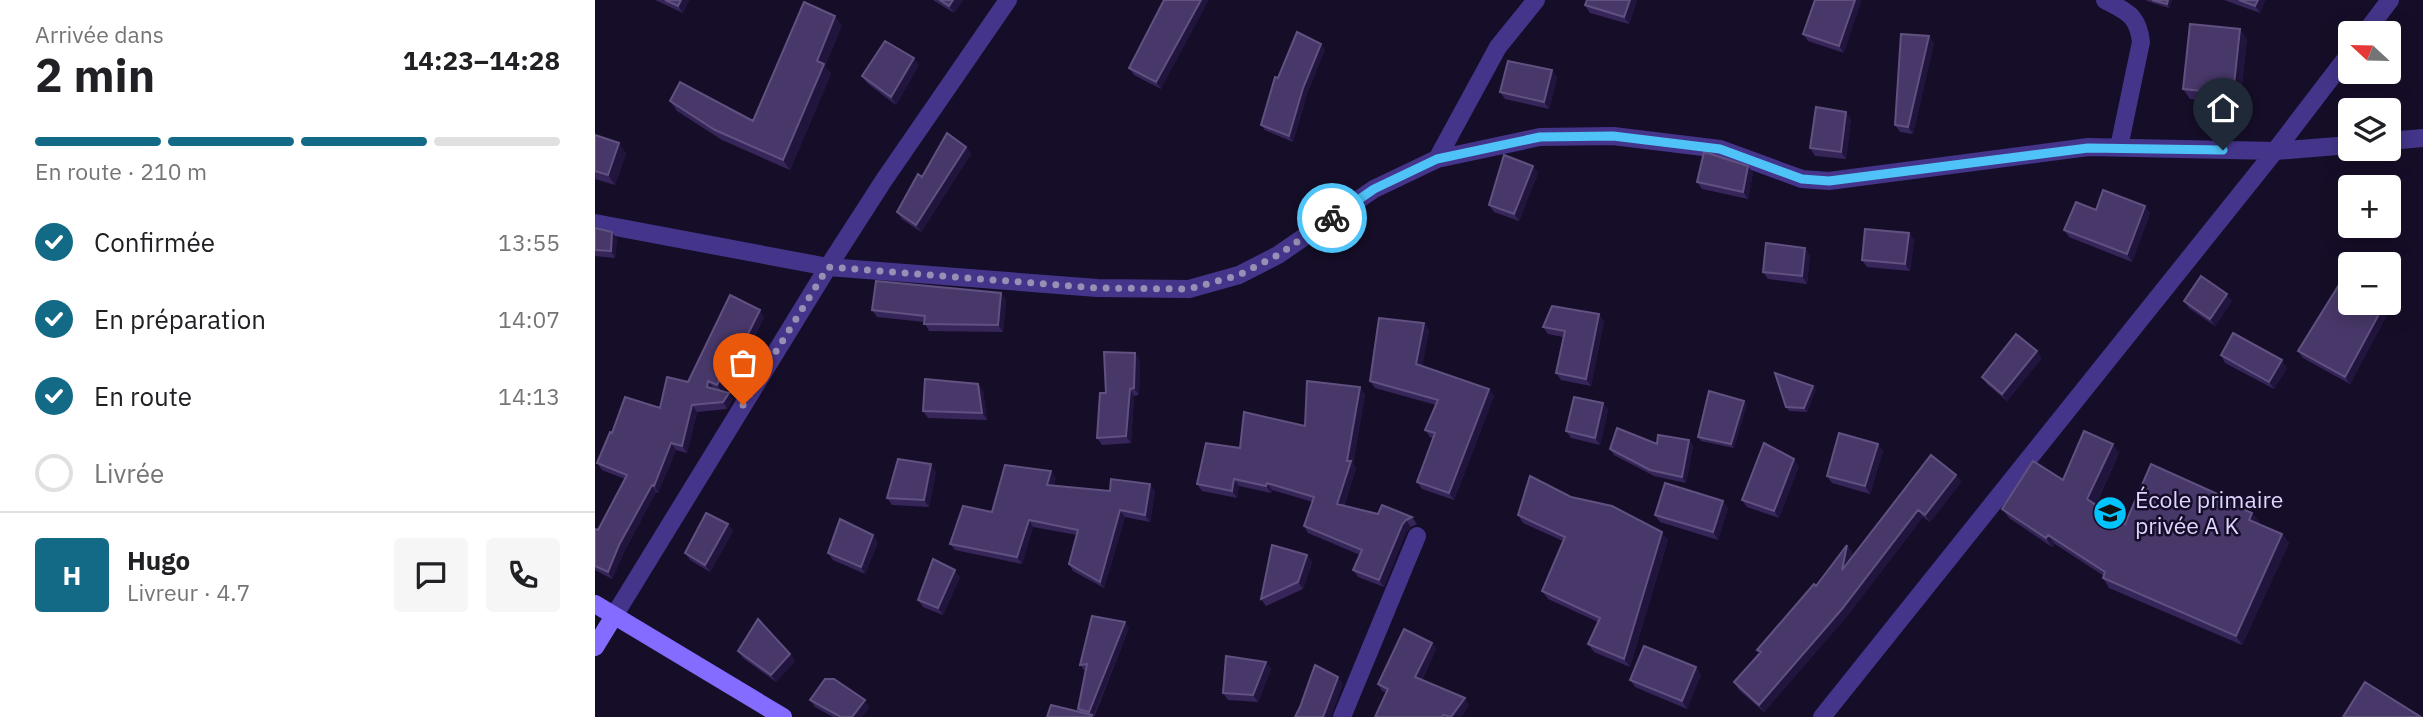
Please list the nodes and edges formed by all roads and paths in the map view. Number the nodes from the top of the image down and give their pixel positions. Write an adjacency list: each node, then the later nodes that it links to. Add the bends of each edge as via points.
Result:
1 (1008, 0): 14 (street)
2 (1536, 0): 12 (street, via 1498,47)
3 (2105, 0): 9 (street, via 2129,13 2139,25 2141,42)
4 (2390, 0): 5 (street)
5 (2374, 21)
6 (2338, 69): 11 (street)
7 (2423, 138): 8 (street)
8 (2401, 140)
9 (2119, 146): 11 (street); 12 (street, via 1829,181 1802,179 1720,149 1613,136 1540,137)
10 (2338, 146): 11 (street)
11 (2275, 151): 21 (street)
12 (1437, 159): 14 (street, via 1374,189 1278,255 1239,275 1189,289 1097,288)
13 (595, 223): 14 (street)
14 (828, 267): 17 (street)
15 (1417, 536): 20 (street)
16 (595, 604): 17 (street)
17 (614, 616): 18 (street); 19 (street)
18 (595, 647)
19 (783, 717)
20 (1342, 717)
21 (1822, 717)

